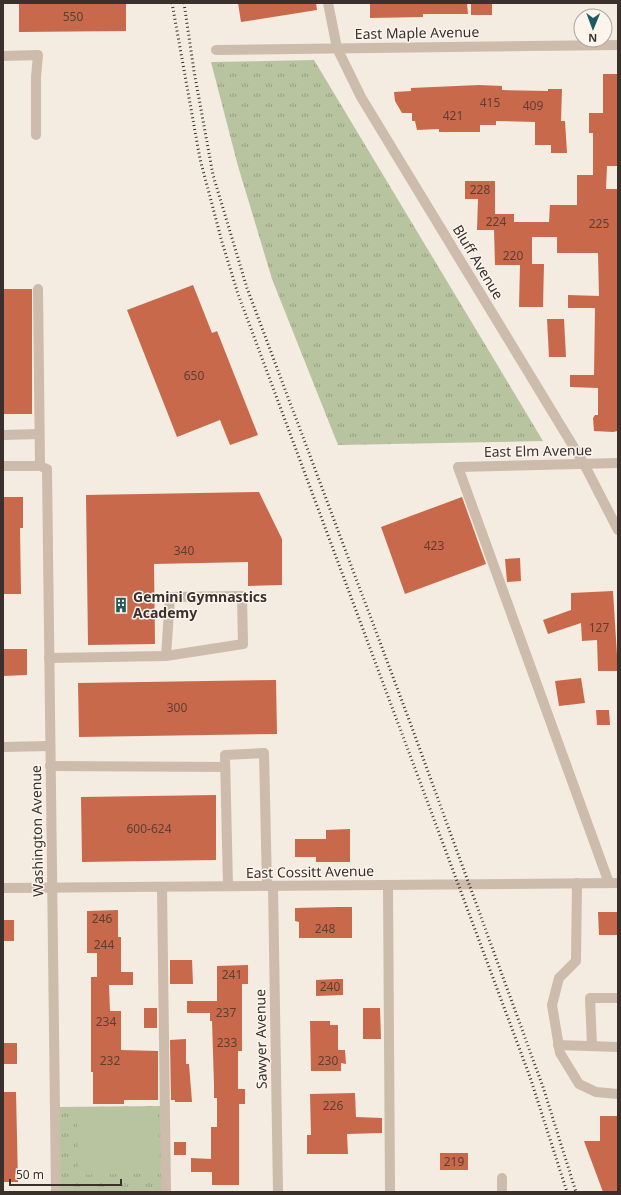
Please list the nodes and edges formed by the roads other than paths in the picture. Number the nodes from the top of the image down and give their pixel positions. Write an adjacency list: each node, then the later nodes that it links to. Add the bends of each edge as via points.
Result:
1 (328, 3): 3 (street, Bluff Avenue)
2 (618, 45): 3 (street, East Maple Avenue)
3 (337, 48): 4 (street, East Maple Avenue); 11 (street, Bluff Avenue, via 365,104)
4 (216, 50)
5 (3, 56): 6 (street, via 38,55)
6 (36, 136)
7 (38, 289): 8 (street, Washington Avenue)
8 (39, 434): 9 (street); 13 (street, Washington Avenue)
9 (3, 435)
10 (618, 463): 11 (street, East Elm Avenue)
11 (584, 464): 14 (street, Bluff Avenue); 22 (street, East Elm Avenue, via 458,467)
12 (3, 466): 13 (street)
13 (44, 468): 16 (street, Washington Avenue)
14 (618, 530)
15 (166, 656): 15 (street, via 243,644 242,596 170,597); 16 (street)
16 (49, 658): 17 (street, Washington Avenue)
17 (50, 746): 18 (street); 19 (street, Washington Avenue)
18 (3, 747)
19 (50, 766): 20 (street); 28 (street, Washington Avenue)
20 (225, 766): 24 (street); 25 (street, Sawyer Avenue, via 224,755 264,753)
21 (577, 883): 22 (street, East Cossitt Avenue); 23 (street, East Cossitt Avenue); 30 (street, via 576,961 558,978 552,1005)
22 (613, 883)
23 (388, 885): 25 (street, East Cossitt Avenue); 38 (street)
24 (228, 886): 25 (street, East Cossitt Avenue); 26 (street, East Cossitt Avenue)
25 (270, 886): 37 (street, Sawyer Avenue)
26 (162, 887): 28 (street, East Cossitt Avenue); 36 (street)
27 (3, 888): 28 (street, East Cossitt Avenue)
28 (52, 888): 35 (street, Washington Avenue)
29 (618, 998): 31 (street, via 590,998)
30 (558, 1045): 31 (street); 33 (street, via 560,1054 578,1084 596,1092)
31 (592, 1045): 32 (street)
32 (618, 1047)
33 (618, 1094)
34 (502, 1178): 39 (street)
35 (56, 1192)
36 (166, 1192)
37 (278, 1192)
38 (390, 1192)
39 (502, 1192)

